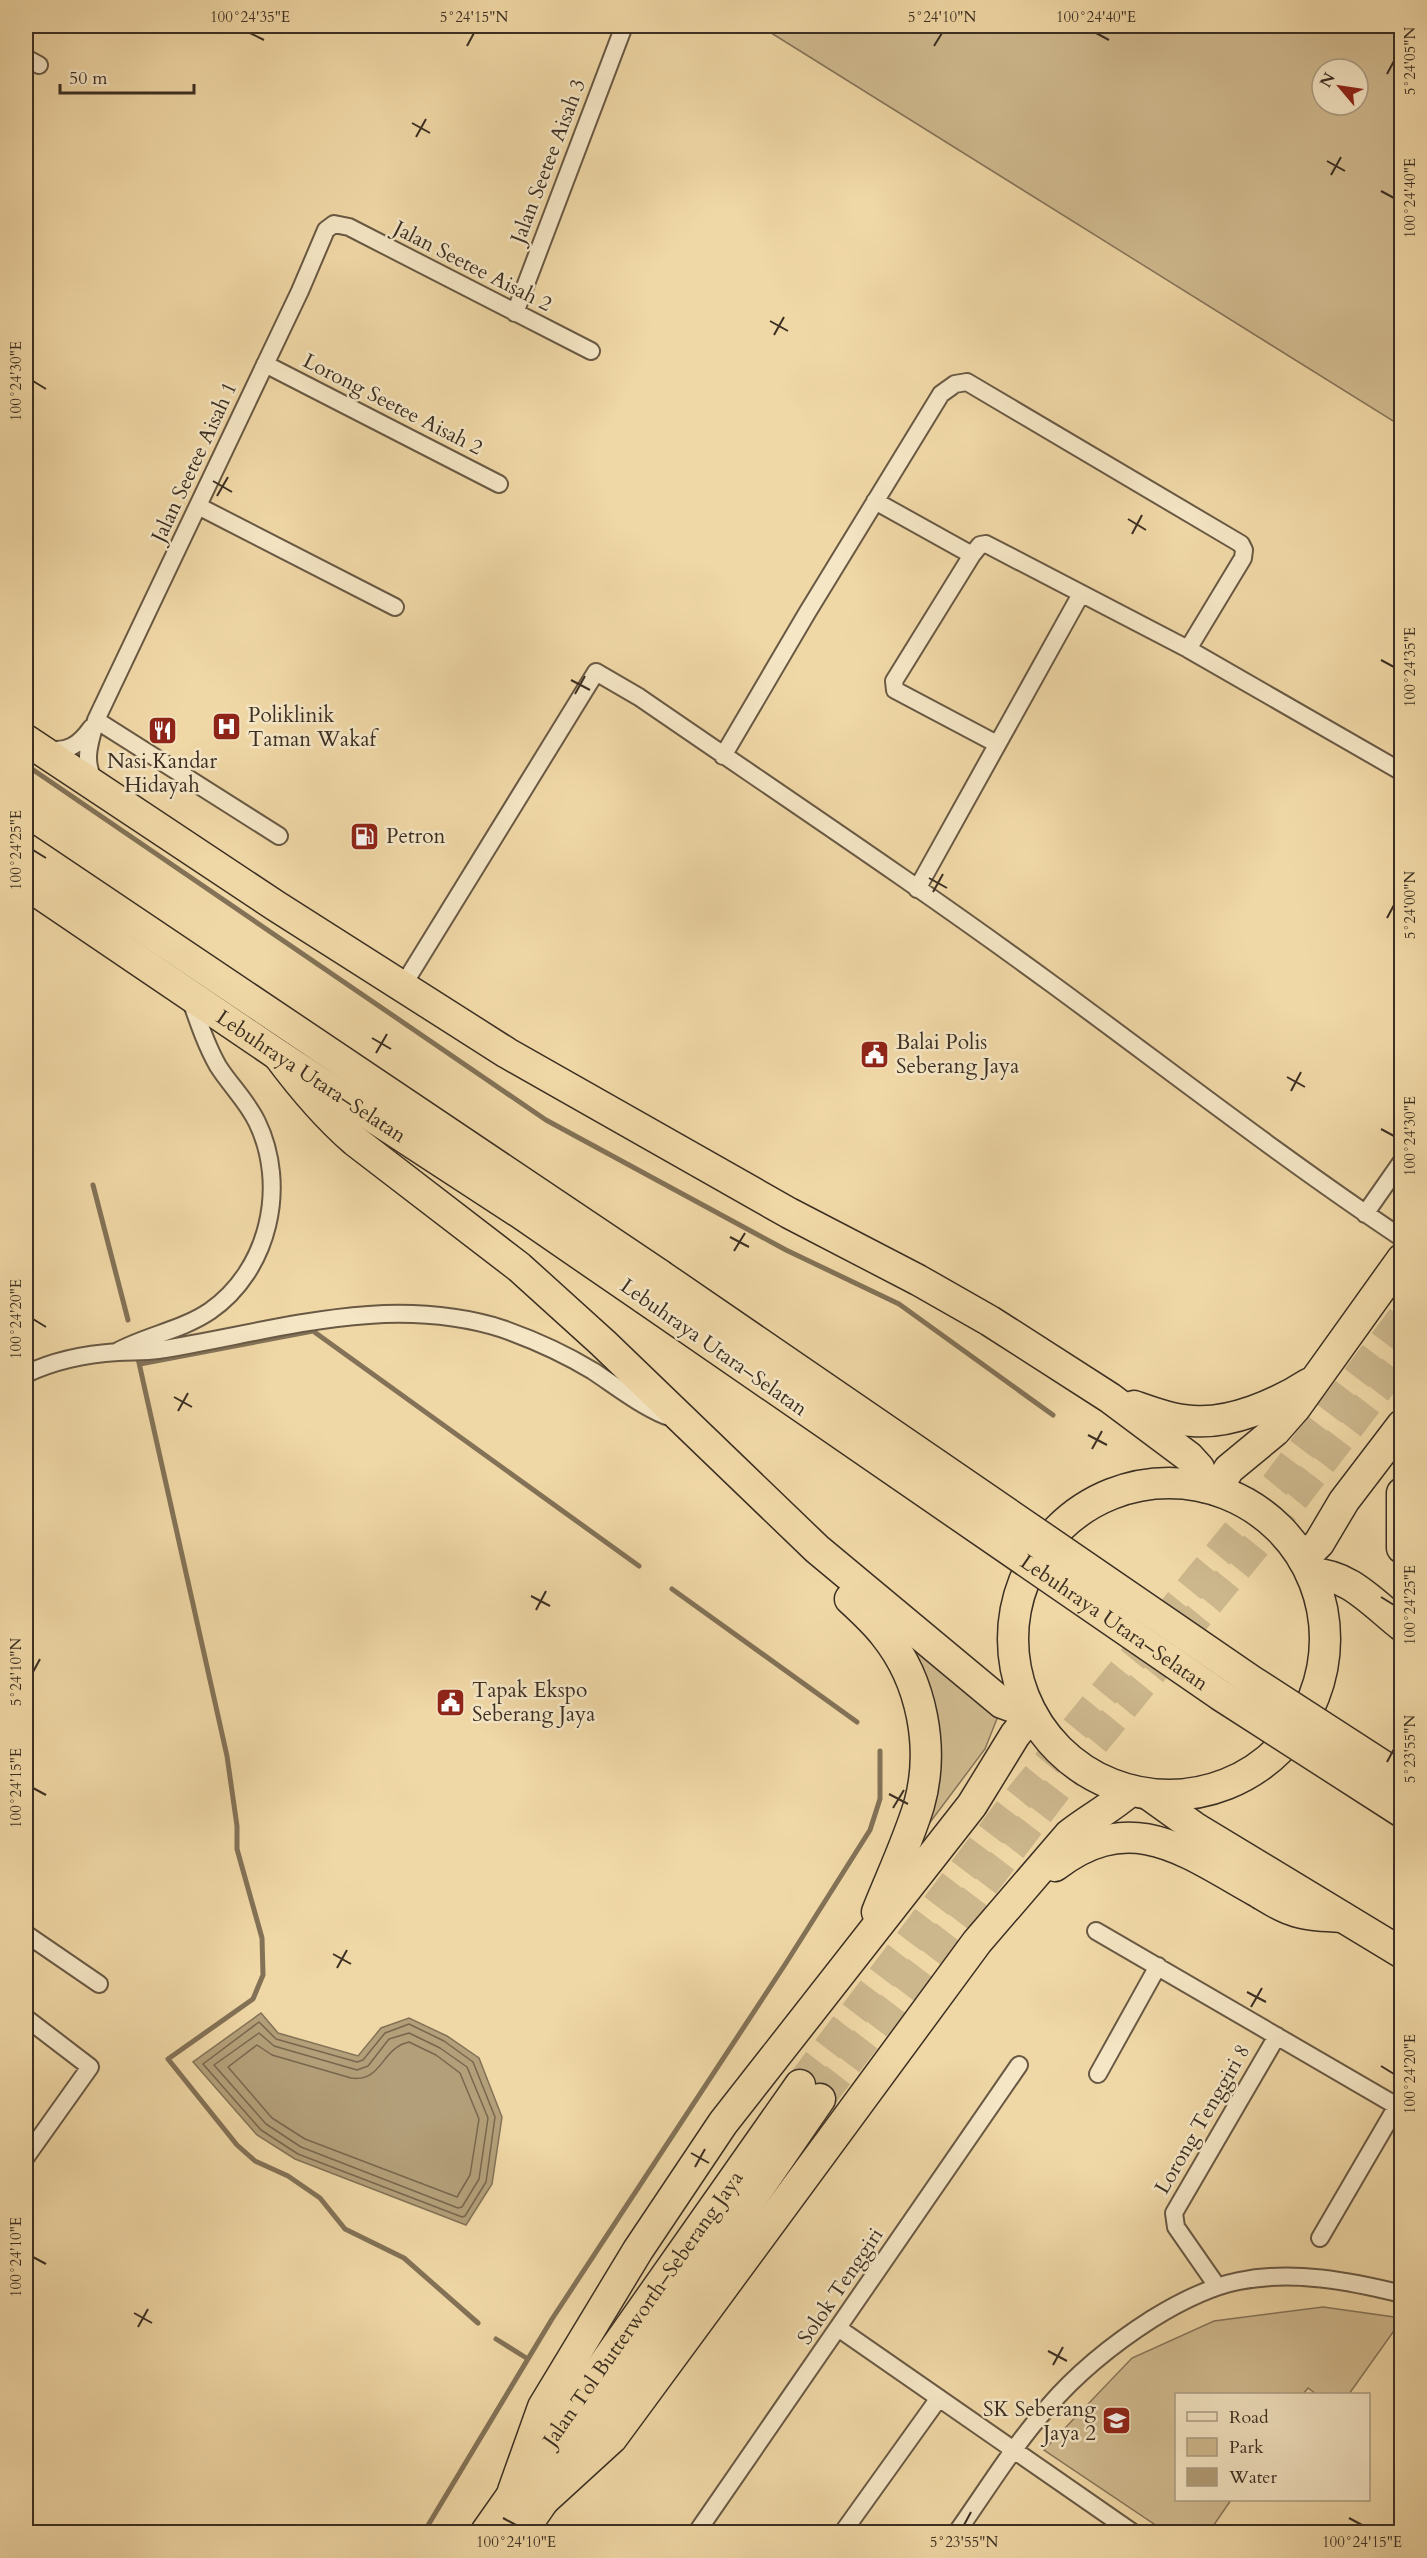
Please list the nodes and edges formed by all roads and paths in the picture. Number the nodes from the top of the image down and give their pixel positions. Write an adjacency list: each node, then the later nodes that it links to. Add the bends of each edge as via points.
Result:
1 (624, 26): 3 (street, Jalan Seetee Aisah 3)
2 (334, 224): 3 (street, Jalan Seetee Aisah 2, via 348,227); 5 (street, Jalan Seetee Aisah 1, via 326,230)
3 (515, 313): 4 (street, Jalan Seetee Aisah 2)
4 (591, 351)
5 (266, 364): 6 (street, Lorong Seetee Aisah 2); 8 (street, Jalan Seetee Aisah 1)
6 (499, 484)
7 (875, 501): 9 (street); 12 (street, via 941,394 955,384 967,382 1241,544 1243,558); 16 (street)
8 (198, 506): 11 (street); 13 (street, Jalan Seetee Aisah 1)
9 (972, 555): 10 (street, via 986,544); 15 (street, via 894,681 895,690)
10 (1081, 594): 12 (street); 15 (street)
11 (395, 607)
12 (1188, 649): 17 (street)
13 (96, 720): 14 (street, Jalan Seetee Aisah 1, via 78,744 69,749 56,751); 18 (street, Jalan Seetee Aisah 1, via 87,764); 19 (street)
14 (29, 743): 18 (highway)
15 (997, 744): 22 (street)
16 (723, 756): 22 (street); 23 (street, via 596,672)
17 (1401, 772)
18 (99, 789): 23 (highway)
19 (279, 836)
20 (26, 849): 30 (highway, Lebuhraya Utara–Selatan)
21 (26, 884): 24 (highway, Lebuhraya Utara–Selatan)
22 (917, 889): 27 (street)
23 (402, 987): 34 (highway, via 596,1105 990,1321)
24 (189, 995): 25 (highway, Lebuhraya Utara–Selatan); 31 (street, via 216,1062 247,1104 264,1139 272,1188 268,1225 248,1272 226,1298 193,1321 136,1341)
25 (278, 1055): 30 (highway, Lebuhraya Utara–Selatan, via 520,1213); 36 (highway, via 332,1121 519,1266)
26 (1401, 1161): 27 (street)
27 (1365, 1214): 28 (street)
28 (1401, 1238)
29 (1401, 1259): 33 (highway)
30 (653, 1287): 44 (highway, Lebuhraya Utara–Selatan, bridge); 46 (highway, Lebuhraya Utara–Selatan, bridge, via 1220,1695)
31 (118, 1352): 32 (street, via 43,1365); 36 (street, via 161,1349 338,1317 396,1313 444,1316 542,1344 659,1413)
32 (26, 1374)
33 (1320, 1375): 34 (highway, via 1272,1402 1211,1420 1177,1419); 37 (highway, via 1275,1431)
34 (1110, 1398): 37 (highway, via 1190,1457)
35 (1401, 1425): 41 (highway, via 1344,1501)
36 (689, 1426): 40 (highway)
37 (1211, 1488): 41 (highway, via 1266,1516); 43 (highway, via 1162,1483 1119,1491 1080,1511 1048,1541 1025,1579 1014,1622 1015,1666)
38 (1401, 1493): 39 (highway)
39 (1401, 1548)
40 (817, 1549): 43 (highway, via 1002,1703); 51 (highway, via 831,1578 873,1620 898,1654 916,1694 925,1736 920,1803)
41 (1307, 1567): 42 (highway, via 1348,1583); 45 (highway, via 1322,1609 1324,1646 1318,1682 1293,1732 1253,1770 1220,1786 1184,1794)
42 (1401, 1626)
43 (1030, 1711): 45 (highway, via 1066,1757 1096,1777); 51 (highway, via 972,1805)
44 (1401, 1778)
45 (1139, 1792): 47 (highway, via 1086,1821); 48 (highway)
46 (1401, 1812)
47 (1022, 1892): 48 (highway, via 1078,1851 1103,1841 1136,1837 1167,1843 1294,1911); 68 (highway, via 977,1942 612,2438)
48 (1342, 1917): 52 (highway)
49 (1096, 1931): 53 (street)
50 (26, 1934): 54 (street)
51 (863, 1945): 67 (highway, via 723,2123 638,2250 543,2407)
52 (1401, 1953)
53 (1158, 1966): 56 (street); 58 (street)
54 (99, 1984)
55 (28, 2026): 60 (street, via 88,2064 89,2072)
56 (1277, 2036): 59 (street); 62 (street, Lorong Tenggiri 8, via 1174,2213 1176,2227)
57 (1019, 2065): 64 (street, Solok Tenggiri)
58 (1098, 2074)
59 (1399, 2107): 61 (street)
60 (26, 2157)
61 (1320, 2238)
62 (1217, 2286): 63 (street, via 1308,2278 1362,2284); 66 (street, via 1169,2308 1116,2343 1047,2408)
63 (1401, 2294)
64 (838, 2328): 65 (street); 71 (street, Solok Tenggiri)
65 (939, 2398): 66 (street); 72 (street)
66 (1015, 2450): 73 (street); 74 (street)
67 (513, 2491): 68 (highway, Jalan Tol Butterworth–Seberang Jaya, via 810,2092); 69 (highway, Jalan Tol Butterworth–Seberang Jaya)
68 (542, 2502): 70 (highway, Jalan Tol Butterworth–Seberang Jaya)
69 (486, 2532)
70 (522, 2532)
71 (697, 2532)
72 (843, 2532)
73 (957, 2532)
74 (1132, 2532)

